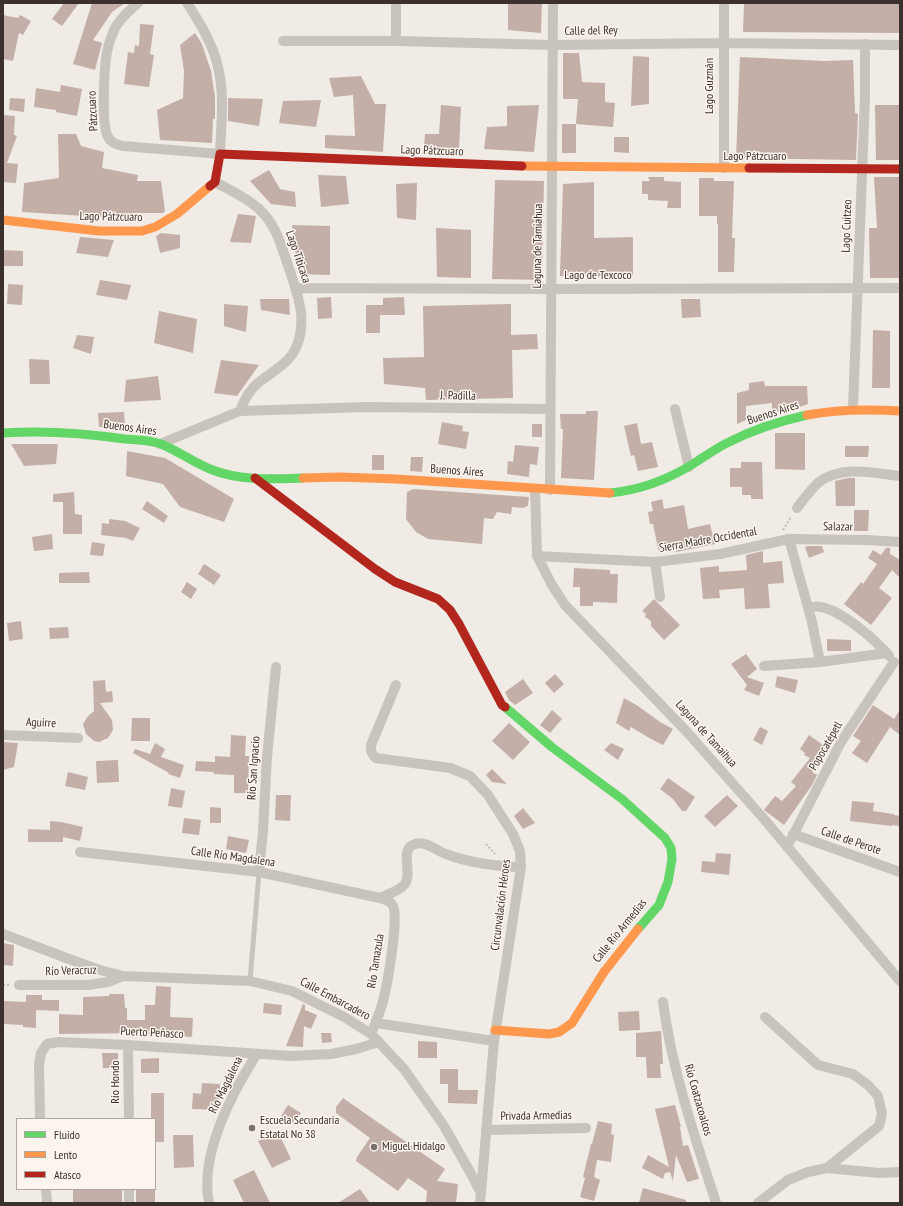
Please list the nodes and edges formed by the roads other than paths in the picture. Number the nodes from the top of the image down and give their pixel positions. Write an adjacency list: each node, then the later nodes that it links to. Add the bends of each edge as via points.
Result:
1 (138, 3): 12 (street, Pátzcuaro, via 125,14 114,29 108,48 104,87 104,126 108,138 114,144 123,146)
2 (187, 3): 12 (street, via 211,44 218,67 222,96)
3 (396, 3): 7 (street)
4 (553, 3): 10 (street, Laguna de Tamiahua)
5 (724, 3): 8 (street, Lago Guzmán)
6 (283, 41): 7 (street, Calle del Rey)
7 (396, 41): 10 (street, Calle del Rey)
8 (723, 43): 9 (street, Calle del Rey); 10 (street, Calle del Rey); 14 (street, Lago Guzmán)
9 (864, 44): 11 (street, Calle del Rey); 15 (street, Lago Cuitzeo)
10 (553, 45): 13 (street, Laguna de Tamiahua)
11 (900, 45)
12 (220, 154): 13 (street, Lago Pátzcuaro); 17 (street)
13 (552, 167): 14 (street, Lago Pátzcuaro); 22 (street, Laguna de Tamiahua)
14 (724, 168): 15 (street, Lago Pátzcuaro)
15 (862, 169): 16 (street, Lago Pátzcuaro); 20 (street, Lago Cuitzeo)
16 (900, 169)
17 (215, 182): 18 (street, Lago Pátzcuaro, via 177,214 155,227 142,231 99,231); 19 (street, Lago Titicaca, via 241,195 259,208 270,221 280,240)
18 (3, 220)
19 (295, 288): 22 (street, Lago de Texcoco); 26 (street, Lago Titicaca, via 301,312 297,346 290,357 248,392)
20 (858, 288): 21 (street, Lago de Texcoco); 22 (street, Lago de Texcoco); 23 (street, Lago Cuitzeo)
21 (900, 288)
22 (551, 290): 24 (street, Laguna de Tamiahua)
23 (853, 408): 27 (street, Buenos Aires); 30 (street, Buenos Aires, via 813,414 758,430 716,448)
24 (550, 409): 26 (street, J. Padilla, via 366,407); 34 (street, Laguna de Tamiahua)
25 (675, 409): 30 (street)
26 (240, 411): 29 (street)
27 (900, 411)
28 (3, 433): 29 (street, Buenos Aires, via 63,432)
29 (160, 444): 32 (street, Buenos Aires, via 227,475)
30 (689, 467): 34 (street, Buenos Aires, via 659,483 627,491 606,493)
31 (900, 476): 35 (street, via 842,472 819,483)
32 (256, 478): 33 (street, Buenos Aires, via 396,478); 66 (street, Calle Río Armedias, via 374,569 395,582 438,599 450,610 459,624 502,705 553,748 622,799 665,838 670,848 672,859 668,882 659,905 604,972 572,1023 560,1032 549,1034)
33 (535, 489): 34 (street, Buenos Aires); 39 (street, Laguna de Tamaihua)
34 (550, 490)
35 (797, 508)
36 (789, 539): 37 (street, Salazar); 38 (street, Salazar); 42 (street)
37 (776, 541): 40 (street, Sierra Madre Occidental, via 720,554)
38 (900, 542)
39 (537, 556): 40 (street, Sierra Madre Occidental); 52 (street, Laguna de Tamaihua, via 565,605 687,732)
40 (655, 562): 41 (street)
41 (660, 597)
42 (808, 608): 43 (street, via 820,607 842,617 863,631); 44 (street)
43 (887, 653): 44 (street); 45 (street)
44 (820, 662): 46 (street)
45 (897, 664): 51 (street, Popocatépetl, via 841,742)
46 (764, 666)
47 (276, 667): 55 (street, Río San Ignacio, via 266,757)
48 (396, 685): 54 (street, Circunvalación Héroes, via 371,745 373,755 376,758 450,768 470,776 488,795 513,834 520,851)
49 (3, 735): 50 (street, Aguirre)
50 (78, 738)
51 (793, 834): 52 (street, Popocatépetl); 56 (street, Calle de Perote)
52 (787, 847): 61 (street, Laguna de Tamaihua)
53 (80, 852): 55 (street, Calle Río Magdalena)
54 (521, 867): 57 (street, via 462,859 416,843 407,850 408,878 405,884); 66 (street, Circunvalación Héroes)
55 (259, 872): 57 (street, Calle Río Magdalena); 60 (lane)
56 (900, 872)
57 (380, 898): 65 (street, Río Tamazula, via 391,903 395,920 389,969)
58 (3, 934): 59 (street, Calle Embarcadero, via 69,960)
59 (123, 976): 60 (street, Calle Embarcadero); 62 (street, Río Veracruz, via 108,982 88,985)
60 (250, 981): 67 (street, Calle Embarcadero, via 292,991 346,1018)
61 (900, 981)
62 (19, 985)
63 (663, 1002): 84 (street, Río Coatzacoalcos, via 676,1073)
64 (765, 1017): 76 (street, via 818,1065 853,1074 878,1096 882,1114 879,1126)
65 (376, 1023): 67 (street, Río Tamazula); 68 (street)
66 (496, 1030): 68 (street, Circunvalación Héroes)
67 (370, 1034): 69 (street, Calle Embarcadero)
68 (494, 1041): 75 (street, Circunvalación Héroes)
69 (379, 1042): 71 (street, Río Magdalena, via 330,1054); 80 (street, Calle Embarcadero, via 404,1069 444,1126 470,1172)
70 (128, 1045): 71 (street, Puerto Peñasco); 72 (street, Puerto Peñasco, via 59,1042 47,1044 41,1053 39,1064); 73 (street, Río Hondo)
71 (256, 1055): 83 (street, Río Magdalena, via 228,1107 210,1158 207,1174)
72 (40, 1118)
73 (129, 1118)
74 (586, 1128): 75 (street, Privada Armedias)
75 (486, 1130): 80 (street, Circunvalación Héroes)
76 (827, 1168): 77 (street, via 879,1173); 85 (street, via 788,1180)
77 (900, 1172)
78 (46, 1190): 81 (street)
79 (129, 1190): 82 (street)
80 (481, 1198)
81 (47, 1203)
82 (130, 1203)
83 (209, 1203)
84 (716, 1203)
85 (758, 1203)

